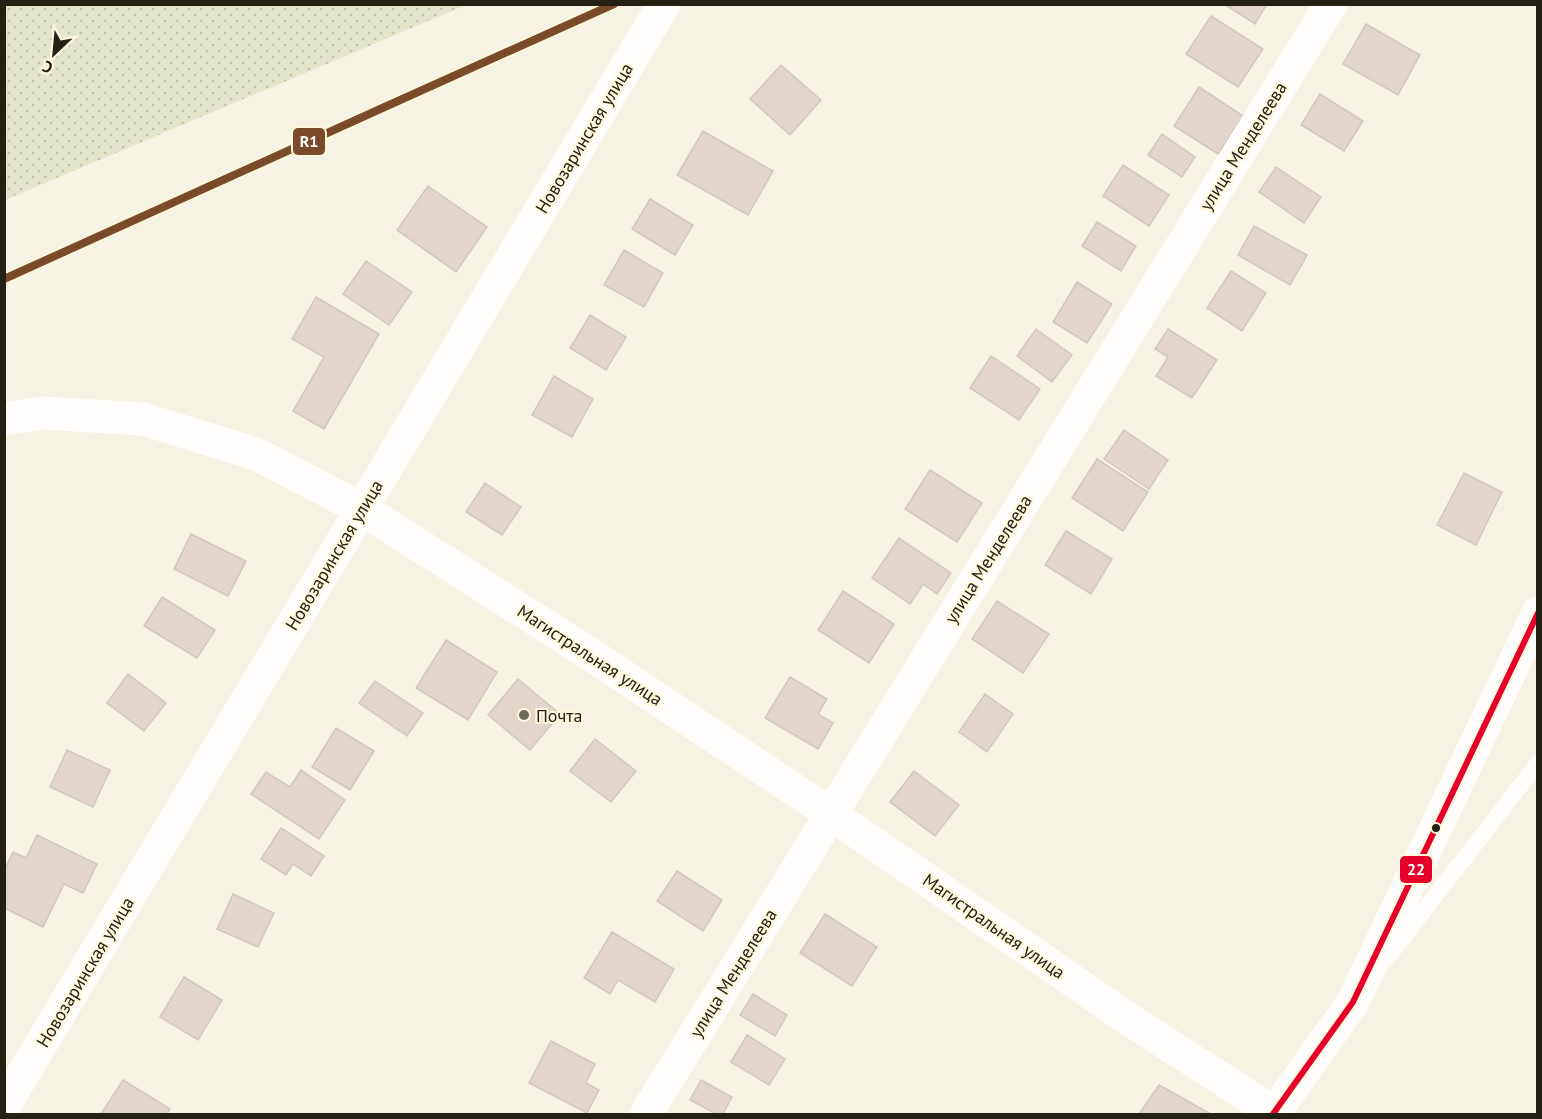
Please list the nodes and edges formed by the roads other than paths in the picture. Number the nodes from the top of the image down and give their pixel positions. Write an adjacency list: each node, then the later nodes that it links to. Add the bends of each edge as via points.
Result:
1 (664, 4): 4 (street, Новозаринская улица)
2 (1330, 4): 7 (street, улица Менделеева)
3 (4, 419): 4 (street, Магистральная улица, via 43,412 143,419 256,454)
4 (362, 509): 7 (street, Магистральная улица); 9 (street, Новозаринская улица)
5 (1538, 613): 8 (street)
6 (1538, 763): 8 (lane)
7 (831, 814): 10 (street, улица Менделеева); 11 (street, Магистральная улица)
8 (1353, 1002): 11 (street)
9 (4, 1106)
10 (646, 1114)
11 (1274, 1114)

